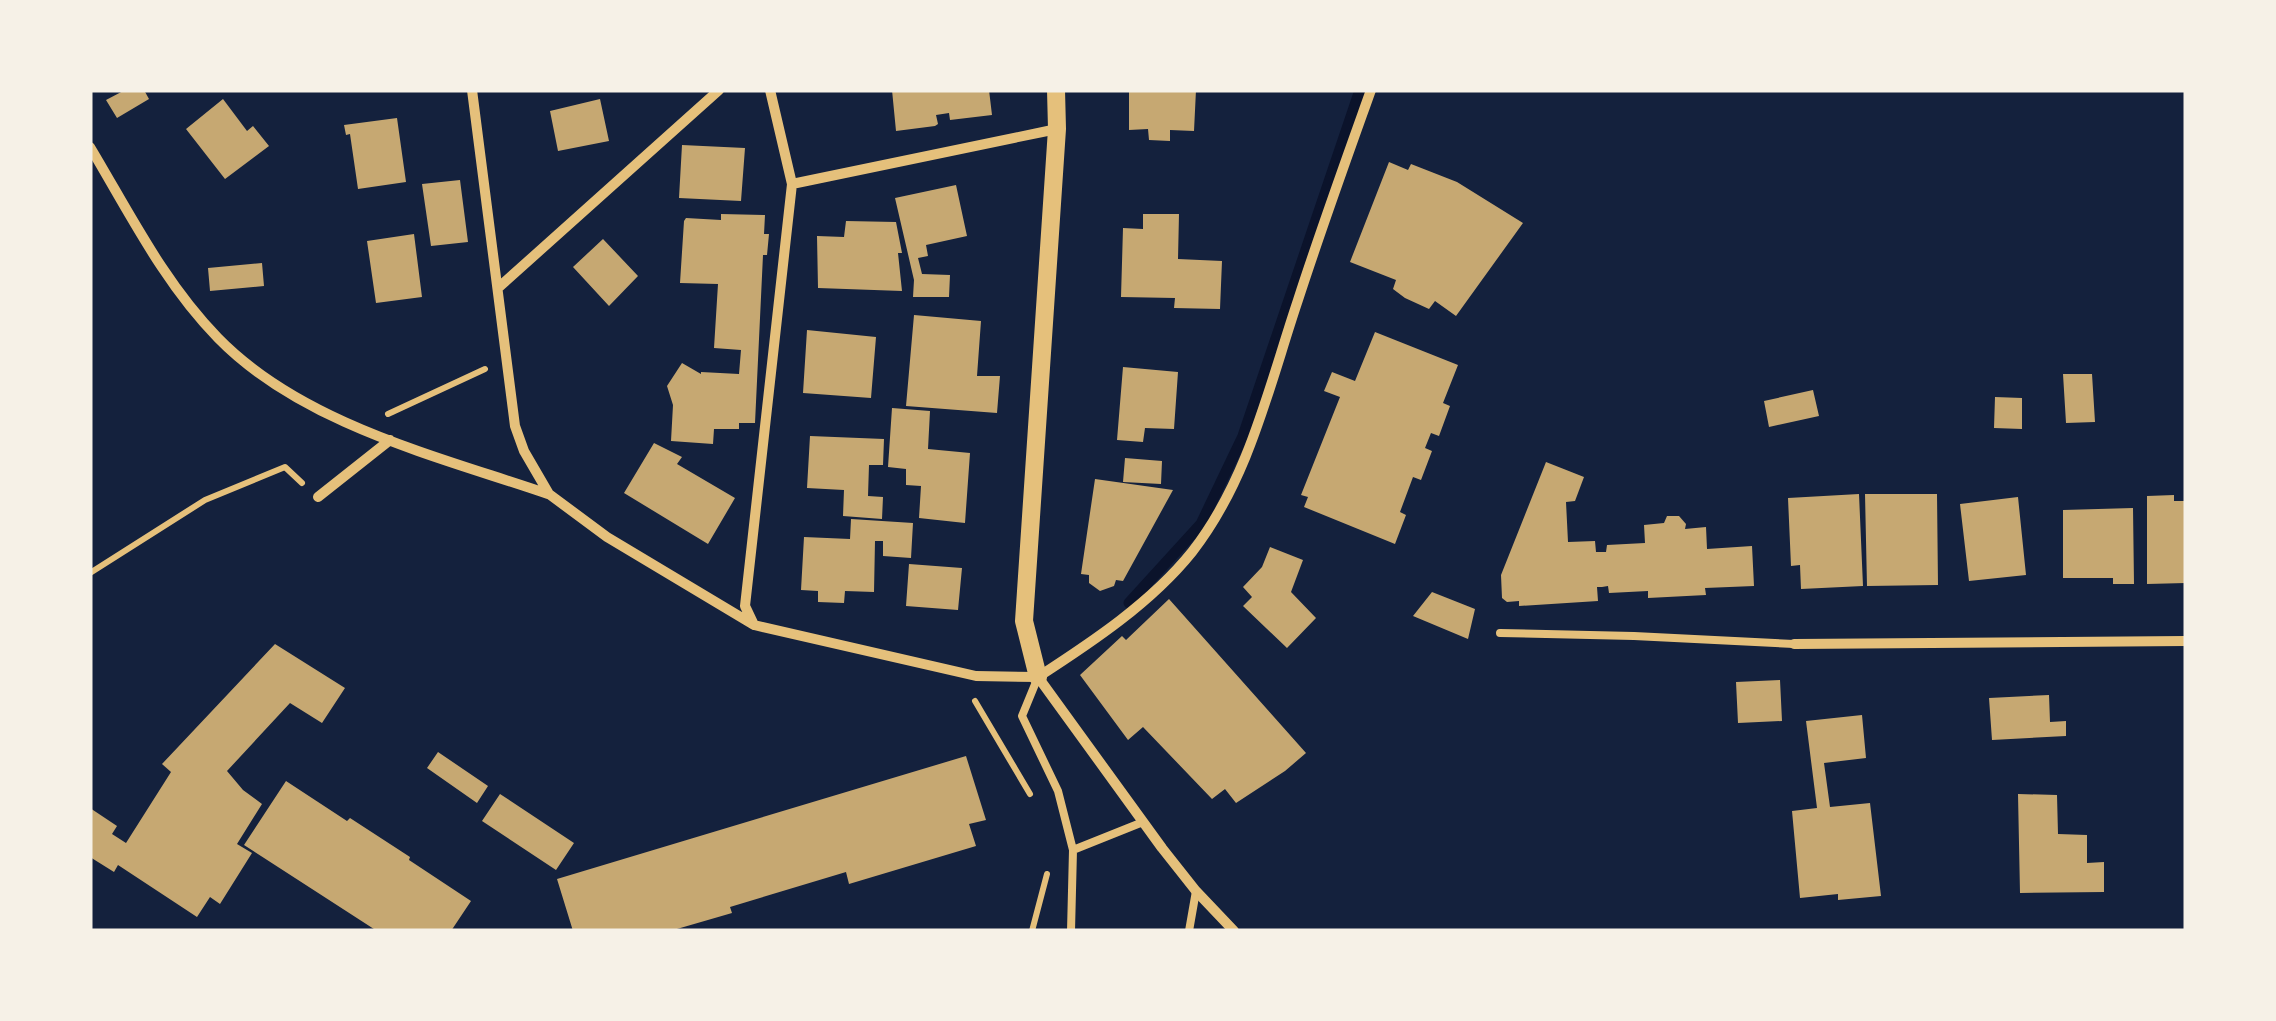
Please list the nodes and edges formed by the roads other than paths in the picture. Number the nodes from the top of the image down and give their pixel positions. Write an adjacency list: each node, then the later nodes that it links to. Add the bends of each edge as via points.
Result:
1 (472, 90): 9 (street)
2 (719, 90): 9 (street)
3 (770, 90): 8 (street)
4 (1056, 90): 6 (street)
5 (1371, 90): 17 (street, via 1236,481 1191,553 1146,598)
6 (1057, 128): 8 (street); 17 (street, via 1024,621)
7 (90, 147): 10 (street, via 162,266 218,338 287,391)
8 (792, 184): 13 (street, via 745,606)
9 (498, 288): 11 (street, via 515,426)
10 (390, 440): 11 (street); 12 (street)
11 (549, 494): 13 (street)
12 (318, 497)
13 (754, 625): 17 (street, via 976,676)
14 (1500, 633): 16 (lane)
15 (2186, 642): 16 (street)
16 (1794, 644)
17 (1038, 676): 18 (street); 19 (lane, via 1022,716 1058,792)
18 (1143, 822): 19 (lane); 20 (street)
19 (1072, 850): 21 (lane)
20 (1196, 891): 22 (lane); 23 (street)
21 (1072, 931)
22 (1189, 931)
23 (1234, 931)

